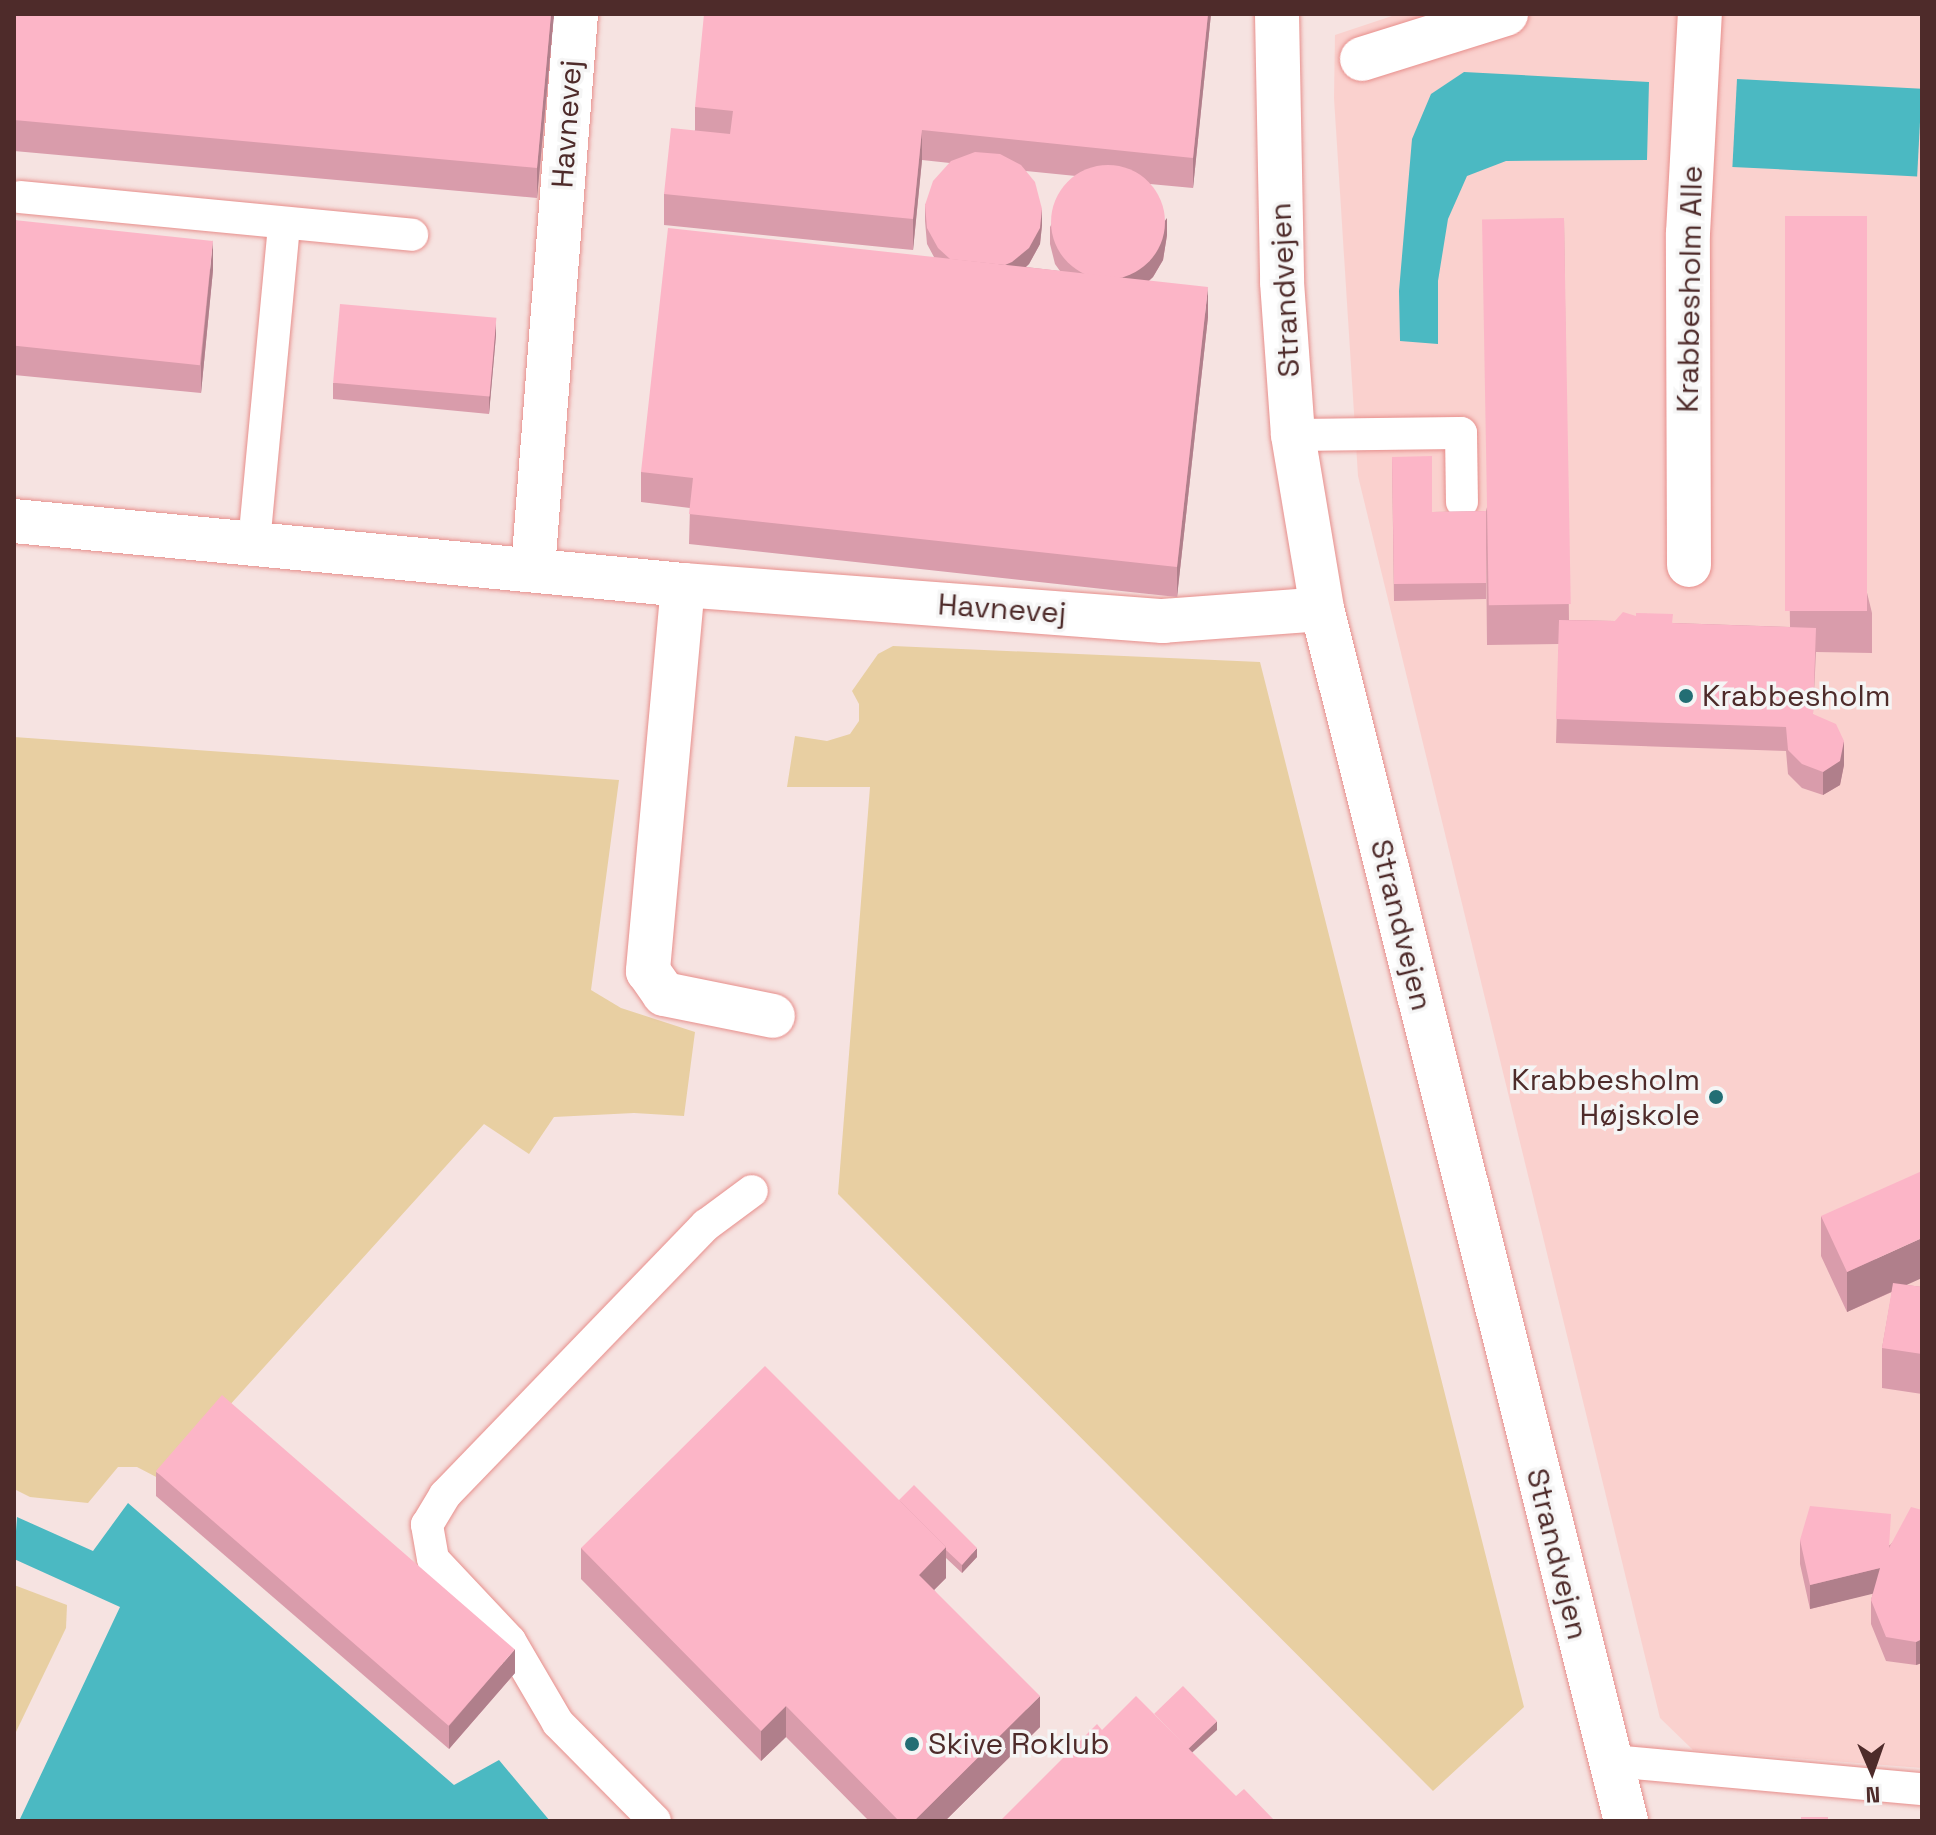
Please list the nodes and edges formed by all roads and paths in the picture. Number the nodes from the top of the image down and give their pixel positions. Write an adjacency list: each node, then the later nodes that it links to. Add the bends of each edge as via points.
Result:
1 (576, 14): 14 (street, Havnevej)
2 (1277, 14): 9 (street, Strandvejen, via 1282,282)
3 (1506, 14): 5 (street)
4 (1700, 14): 13 (street, Krabbesholm Alle, via 1688,233)
5 (1362, 59)
6 (20, 197): 7 (lane)
7 (284, 223): 8 (lane); 12 (lane)
8 (412, 235)
9 (1293, 435): 10 (lane, via 1461,433); 16 (street, Strandvejen)
10 (1462, 502)
11 (14, 521): 12 (street, Havnevej)
12 (254, 543): 14 (street, Havnevej)
13 (1689, 565)
14 (533, 569): 15 (street, Havnevej)
15 (683, 585): 16 (street, Havnevej, via 1163,621); 17 (street, via 648,971 664,994)
16 (1322, 609): 19 (street, Strandvejen)
17 (773, 1016)
18 (752, 1191): 21 (lane, via 706,1225 445,1495 427,1525 433,1559 510,1641 558,1723)
19 (1612, 1761): 20 (lane); 22 (street, Strandvejen)
20 (1922, 1789)
21 (655, 1821)
22 (1626, 1821)

